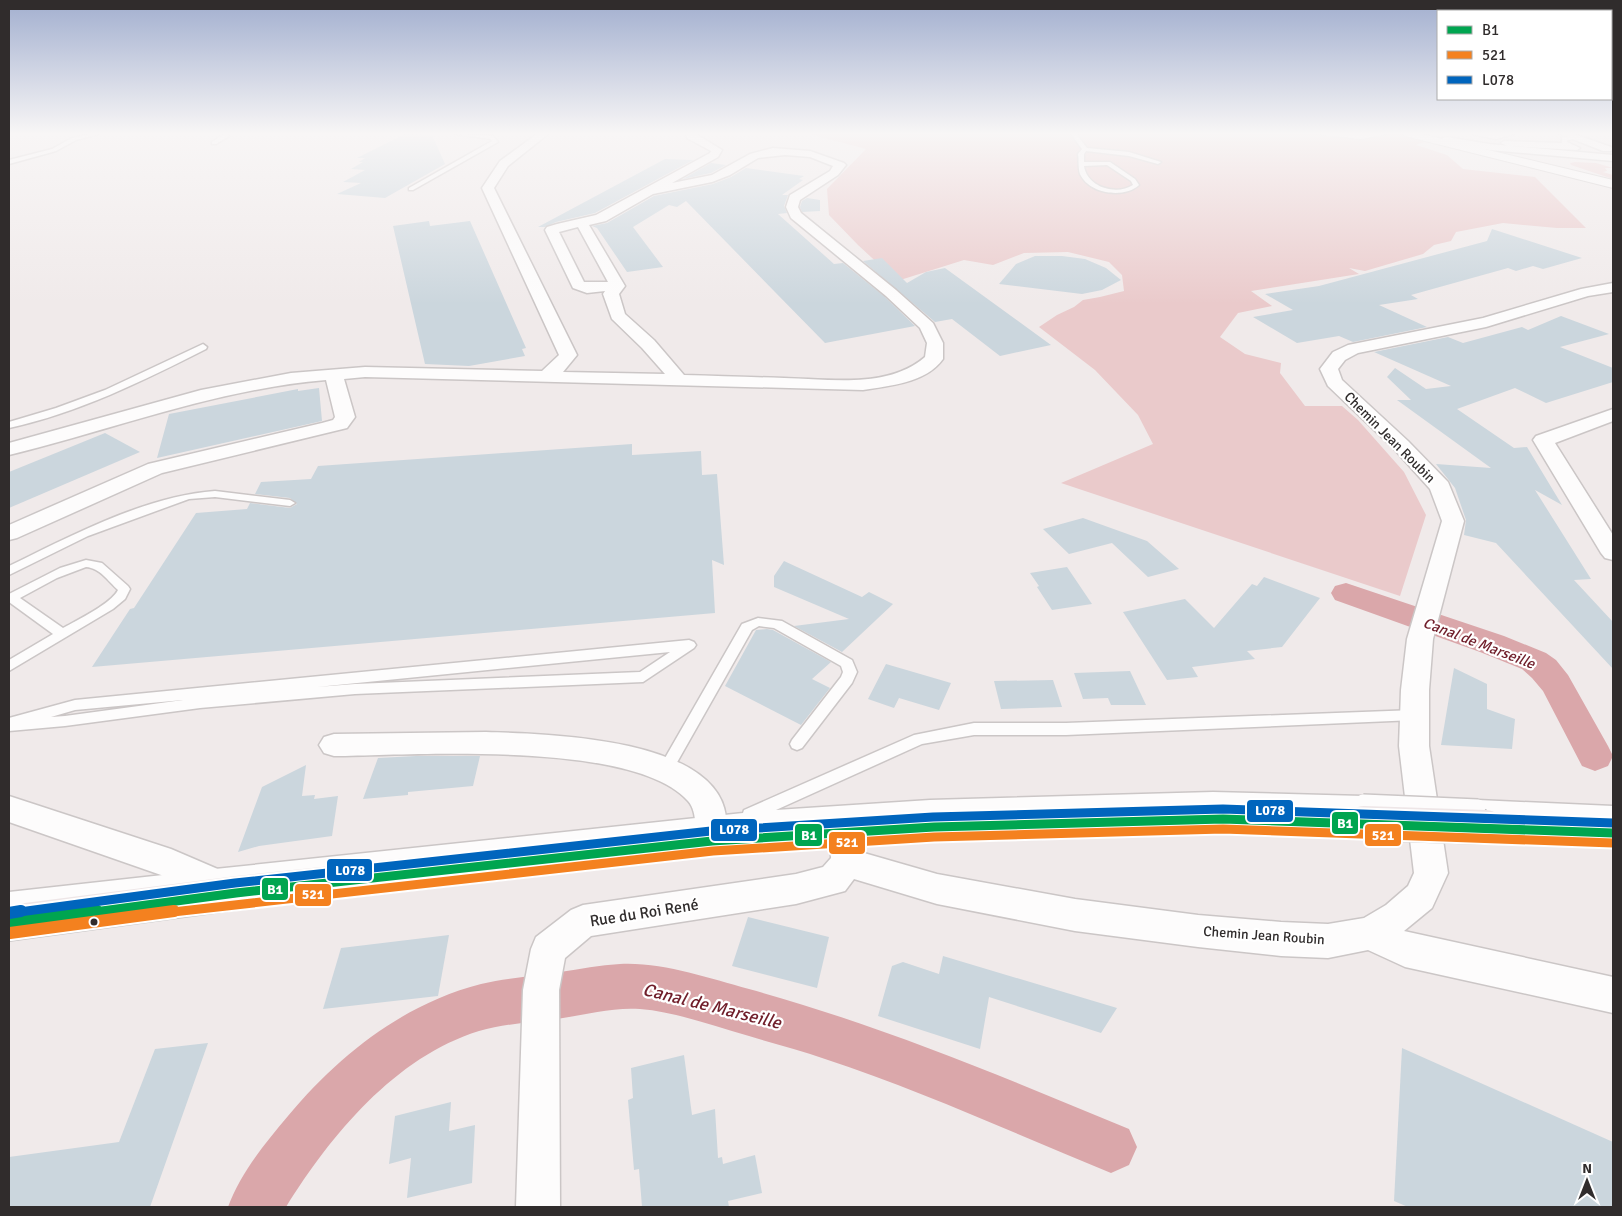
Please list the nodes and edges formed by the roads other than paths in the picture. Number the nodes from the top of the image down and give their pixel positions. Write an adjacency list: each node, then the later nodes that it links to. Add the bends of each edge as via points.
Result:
1 (489, 191): 8 (street)
2 (648, 191): 4 (street, via 601,218)
3 (806, 191): 12 (street, via 794,198 792,207 796,215 927,326 935,343 934,359 924,369 904,378 863,385)
4 (582, 223): 5 (street); 5 (street, via 552,230 578,285 587,288)
5 (618, 286): 12 (street, via 611,294 618,316)
6 (1613, 288): 24 (street, Chemin Jean Roubin, via 1586,292 1486,322 1354,349 1335,358 1329,369 1334,382 1440,487 1452,521 1420,639)
7 (203, 347): 14 (lane, via 150,374 72,406)
8 (567, 353): 10 (street); 11 (street)
9 (334, 375): 10 (street, via 365,372); 15 (street, via 291,378 207,394); 19 (street, via 345,417 340,424 155,468)
10 (548, 376): 11 (street)
11 (602, 378): 12 (street)
12 (679, 380)
13 (1613, 415): 20 (street, via 1544,440)
14 (9, 425)
15 (80, 429): 16 (street); 17 (street)
16 (9, 449)
17 (9, 460)
18 (290, 503): 21 (lane, via 215,494 189,496 84,534)
19 (9, 533)
20 (1613, 553)
21 (9, 571)
22 (62, 634): 22 (lane, via 11,598 74,566 96,564 124,589 121,596); 23 (lane)
23 (9, 666)
24 (1415, 715): 33 (lane, via 1066,729 974,729 919,739); 41 (street, Chemin Jean Roubin, via 1414,746 1431,873 1420,897 1398,916)
25 (9, 724): 25 (lane, via 65,721 200,703 355,689 643,677 689,645 75,705)
26 (797, 744): 28 (lane, via 850,672 847,663 778,624 758,622 747,627)
27 (334, 745): 28 (street, via 486,743 550,746 607,752)
28 (666, 769): 34 (street, via 698,791 709,806)
29 (9, 809): 37 (street)
30 (1364, 812): 32 (main road, bridge); 33 (lane, via 1203,798 930,807); 36 (main road, via 934,827)
31 (1613, 813): 32 (lane)
32 (1482, 817): 35 (main road)
33 (741, 819): 34 (lane)
34 (711, 832): 36 (main road); 37 (lane); 38 (main road)
35 (1613, 833)
36 (847, 848): 41 (street, Chemin Jean Roubin, via 936,889 1075,914 1281,939 1328,941); 43 (street, Rue du Roi René, via 834,880 796,889 583,921 549,949 542,1001)
37 (205, 877): 38 (street); 39 (lane)
38 (236, 893): 40 (main road)
39 (9, 900)
40 (9, 923)
41 (1370, 933): 42 (street, via 1405,950)
42 (1613, 995)
43 (538, 1207)

